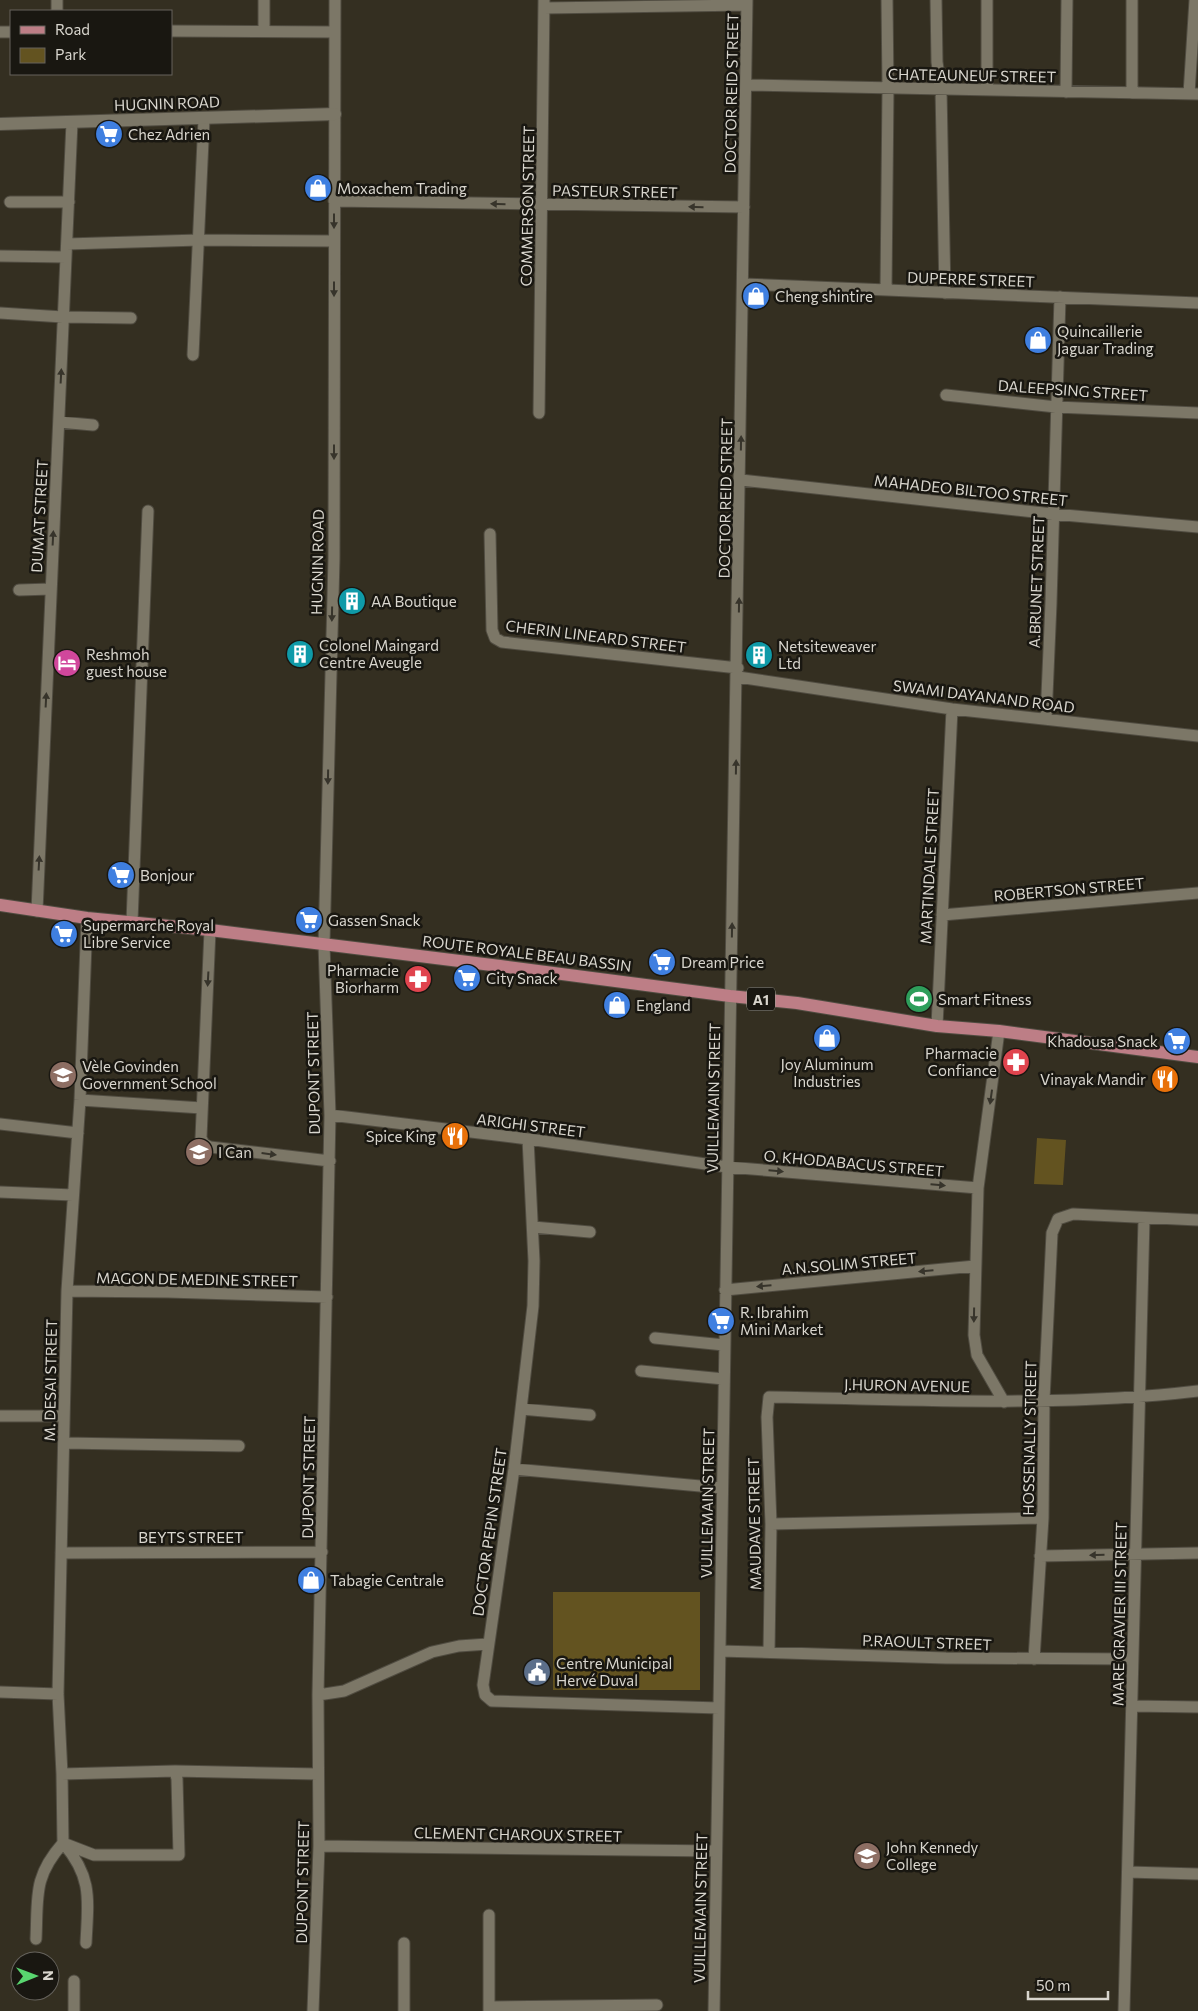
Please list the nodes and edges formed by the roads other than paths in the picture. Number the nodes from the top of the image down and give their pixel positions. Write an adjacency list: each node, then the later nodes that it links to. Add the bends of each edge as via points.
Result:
1 (264, 0): 12 (street)
2 (335, 0): 13 (street)
3 (887, 0): 15 (street)
4 (936, 0): 16 (street)
5 (987, 0): 17 (street)
6 (1067, 0): 18 (street)
7 (1132, 0): 19 (street)
8 (1195, 0): 20 (street)
9 (747, 2): 10 (street); 14 (street, DOCTOR REID STREET)
10 (544, 4): 28 (street, COMMERSON STREET)
11 (172, 31): 12 (street)
12 (264, 31): 13 (street)
13 (335, 32): 21 (street)
14 (746, 85): 15 (street, CHATEAUNEUF STREET); 29 (street, DOCTOR REID STREET)
15 (888, 88): 16 (street, CHATEAUNEUF STREET); 36 (street)
16 (941, 89): 17 (street, CHATEAUNEUF STREET); 37 (street)
17 (987, 90): 18 (street, CHATEAUNEUF STREET)
18 (1066, 92): 19 (street, CHATEAUNEUF STREET)
19 (1132, 93): 20 (street, CHATEAUNEUF STREET)
20 (1194, 94)
21 (335, 114): 22 (street, HUGNIN ROAD); 27 (street)
22 (204, 119): 23 (street, HUGNIN ROAD); 30 (street)
23 (72, 122): 24 (street, HUGNIN ROAD); 26 (street, DUMAT STREET)
24 (0, 124)
25 (10, 202): 26 (street)
26 (69, 202): 32 (street, DUMAT STREET)
27 (334, 202): 28 (street, PASTEUR STREET, one-way to 27); 31 (street, HUGNIN ROAD, one-way to 31)
28 (542, 205): 29 (street, PASTEUR STREET, one-way to 28); 46 (street, COMMERSON STREET)
29 (744, 207): 35 (street, DOCTOR REID STREET)
30 (199, 240): 31 (street); 32 (street); 43 (street)
31 (334, 241): 68 (street, HUGNIN ROAD, one-way to 68, via 334,558)
32 (67, 244): 34 (street, DUMAT STREET)
33 (0, 256): 34 (street)
34 (66, 257): 41 (street, DUMAT STREET)
35 (743, 284): 36 (street, DUPERRE STREET); 50 (street, DOCTOR REID STREET, one-way to 35)
36 (886, 290): 37 (street, DUPERRE STREET)
37 (945, 292): 38 (street, DUPERRE STREET)
38 (1060, 297): 39 (street, DUPERRE STREET); 45 (street, A.BRUNET STREET)
39 (1198, 303)
40 (0, 313): 41 (street)
41 (64, 317): 42 (street); 48 (street, DUMAT STREET, one-way to 41)
42 (131, 318)
43 (193, 355)
44 (946, 395): 45 (street, DALEEPSING STREET)
45 (1056, 407): 47 (street, DALEEPSING STREET); 52 (street, A.BRUNET STREET)
46 (539, 413)
47 (1198, 413)
48 (59, 422): 49 (street); 55 (street, DUMAT STREET, one-way to 48)
49 (93, 425)
50 (741, 480): 52 (street, MAHADEO BILTOO STREET); 57 (street, DOCTOR REID STREET, one-way to 50)
51 (148, 511): 66 (street)
52 (1053, 514): 53 (street, MAHADEO BILTOO STREET); 59 (street, A.BRUNET STREET)
53 (1198, 527)
54 (490, 534): 57 (street, CHERIN LINEARD STREET, via 492,630 495,638 502,642)
55 (51, 589): 56 (street); 63 (street, DUMAT STREET, one-way to 55)
56 (19, 590)
57 (738, 673): 58 (street, SWAMI DAYANAND ROAD); 69 (street, DOCTOR REID STREET, one-way to 57)
58 (952, 709): 59 (street, SWAMI DAYANAND ROAD); 64 (street, MARTINDALE STREET)
59 (1046, 719): 60 (street, SWAMI DAYANAND ROAD)
60 (1198, 736)
61 (1198, 893): 64 (street, ROBERTSON STREET)
62 (0, 906): 63 (main road, ROUTE ROYALE BEAU BASSIN / A1)
63 (37, 911): 65 (main road, ROUTE ROYALE BEAU BASSIN / A1)
64 (942, 915): 70 (street, MARTINDALE STREET)
65 (87, 918): 66 (main road, ROUTE ROYALE BEAU BASSIN / A1); 73 (street, M. DESAI STREET)
66 (132, 922): 67 (main road, ROUTE ROYALE BEAU BASSIN / A1)
67 (210, 930): 68 (main road, ROUTE ROYALE BEAU BASSIN / A1); 74 (street, one-way to 74)
68 (324, 944): 69 (main road, ROUTE ROYALE BEAU BASSIN / A1); 75 (street, DUPONT STREET)
69 (730, 996): 70 (main road, ROUTE ROYALE BEAU BASSIN / A1, via 797,1003); 80 (street, VUILLEMAIN STREET)
70 (937, 1026): 71 (main road, ROUTE ROYALE BEAU BASSIN / A1)
71 (1000, 1031): 72 (main road, ROUTE ROYALE BEAU BASSIN / A1); 81 (street, one-way to 81)
72 (1198, 1057)
73 (80, 1100): 74 (street); 77 (street, M. DESAI STREET)
74 (202, 1108): 79 (street, one-way to 79, via 200,1138 210,1148)
75 (330, 1115): 78 (street, ARIGHI STREET); 79 (street, DUPONT STREET)
76 (0, 1124): 77 (street)
77 (78, 1133): 83 (street, M. DESAI STREET)
78 (528, 1139): 80 (street, ARIGHI STREET); 86 (street, DOCTOR PEPIN STREET)
79 (330, 1161): 91 (street, DUPONT STREET)
80 (727, 1167): 81 (street, O. KHODABACUS STREET, one-way to 81); 89 (street, VUILLEMAIN STREET)
81 (978, 1188): 88 (street)
82 (0, 1192): 83 (street)
83 (73, 1195): 90 (street, M. DESAI STREET)
84 (1144, 1219): 85 (street); 98 (street, MARE GRAVIER III STREET); 99 (street, HOSSENALLY STREET, via 1074,1214 1058,1219 1052,1233)
85 (1198, 1220)
86 (532, 1227): 87 (street); 101 (street, DOCTOR PEPIN STREET, via 533,1306)
87 (590, 1232)
88 (975, 1266): 89 (street, A.N.SOLIM STREET, one-way to 89); 100 (street, one-way to 100, via 974,1335 977,1355)
89 (725, 1290): 93 (street, VUILLEMAIN STREET)
90 (67, 1291): 91 (street, MAGON DE MEDINE STREET); 104 (street, M. DESAI STREET)
91 (327, 1297): 111 (street, DUPONT STREET)
92 (655, 1338): 93 (street)
93 (724, 1345): 95 (street, VUILLEMAIN STREET)
94 (641, 1371): 95 (street)
95 (724, 1379): 108 (street, VUILLEMAIN STREET)
96 (1198, 1391): 98 (street, J.HURON AVENUE)
97 (769, 1397): 100 (street, J.HURON AVENUE); 110 (street, MAUDAVE STREET)
98 (1140, 1398): 99 (street, J.HURON AVENUE); 114 (street, MARE GRAVIER III STREET)
99 (1044, 1400): 100 (street, J.HURON AVENUE); 109 (street, HOSSENALLY STREET)
100 (1004, 1402)
101 (521, 1409): 102 (street); 107 (street, DOCTOR PEPIN STREET)
102 (590, 1415)
103 (0, 1416): 104 (street)
104 (64, 1416): 105 (street, M. DESAI STREET)
105 (64, 1443): 106 (street); 112 (street, M. DESAI STREET)
106 (239, 1446)
107 (514, 1469): 108 (street); 116 (street, DOCTOR PEPIN STREET)
108 (722, 1488): 117 (street, VUILLEMAIN STREET)
109 (1043, 1518): 110 (street); 115 (street, HOSSENALLY STREET)
110 (771, 1524): 118 (street, MAUDAVE STREET)
111 (322, 1552): 112 (street, BEYTS STREET); 123 (street, DUPONT STREET)
112 (61, 1553): 122 (street, M. DESAI STREET)
113 (1198, 1553): 114 (street)
114 (1136, 1554): 115 (street, one-way to 115); 120 (street, MARE GRAVIER III STREET)
115 (1040, 1556): 119 (street, HOSSENALLY STREET)
116 (488, 1644): 123 (street, via 432,1652 344,1691); 126 (street, DOCTOR PEPIN STREET, via 483,1685 485,1695 492,1701)
117 (720, 1651): 118 (street, P.RAOULT STREET); 126 (street, VUILLEMAIN STREET)
118 (769, 1651): 119 (street, P.RAOULT STREET)
119 (1034, 1659): 120 (street, P.RAOULT STREET)
120 (1133, 1659): 124 (street, MARE GRAVIER III STREET)
121 (0, 1692): 122 (street)
122 (58, 1694): 128 (street, M. DESAI STREET)
123 (318, 1695): 129 (street, DUPONT STREET)
124 (1132, 1706): 125 (street); 133 (street, MARE GRAVIER III STREET)
125 (1198, 1707)
126 (719, 1708): 132 (street, VUILLEMAIN STREET)
127 (175, 1771): 128 (street); 129 (street); 130 (street, via 179,1855 94,1855)
128 (62, 1774): 130 (street, M. DESAI STREET)
129 (318, 1774): 131 (street, DUPONT STREET)
130 (63, 1843): 136 (street, via 49,1859 38,1884); 137 (street, via 85,1876 88,1901)
131 (318, 1846): 132 (street, CLEMENT CHAROUX STREET); 143 (street, DUPONT STREET)
132 (716, 1852): 145 (street, VUILLEMAIN STREET)
133 (1128, 1872): 134 (street); 146 (street, MARE GRAVIER III STREET)
134 (1198, 1874)
135 (489, 1915): 141 (street)
136 (36, 1939)
137 (86, 1943)
138 (404, 1943): 144 (street)
139 (74, 1980): 142 (street)
140 (657, 2004): 141 (street)
141 (489, 2009)
142 (74, 2011)
143 (313, 2011)
144 (404, 2011)
145 (714, 2011)
146 (1124, 2011)

